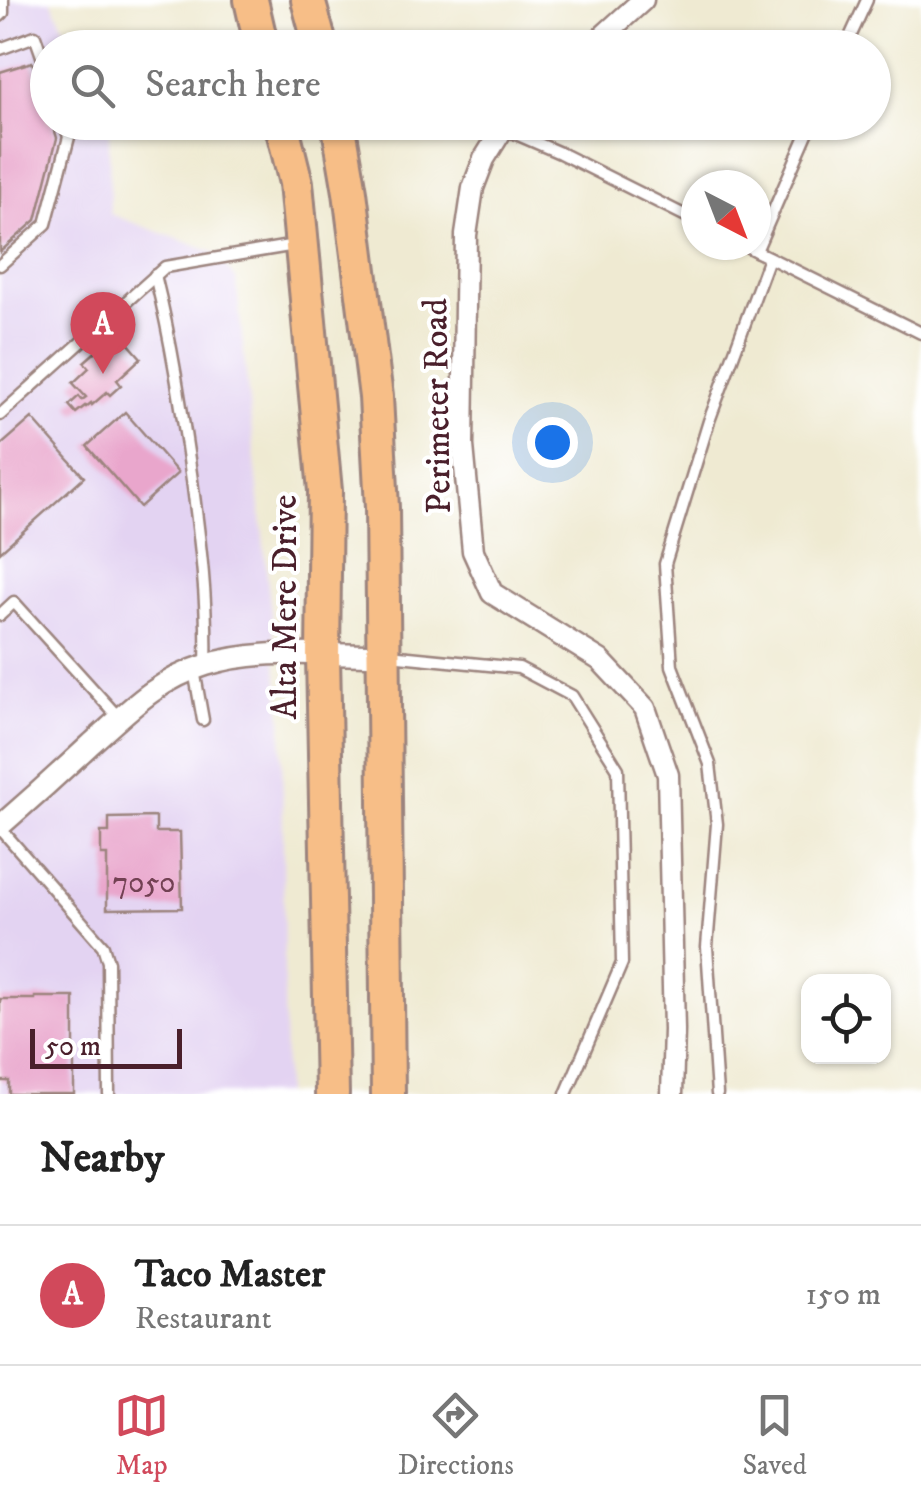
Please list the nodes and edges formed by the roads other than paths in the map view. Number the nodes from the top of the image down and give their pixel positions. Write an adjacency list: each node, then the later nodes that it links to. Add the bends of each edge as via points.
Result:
1 (4, 0): 6 (lane)
2 (251, 0): 7 (main road)
3 (308, 0): 8 (main road)
4 (644, 0): 9 (street)
5 (867, 0): 10 (lane)
6 (0, 16)
7 (258, 30)
8 (316, 30)
9 (610, 30)
10 (853, 30)
11 (30, 38): 12 (lane)
12 (0, 49)
13 (69, 140): 24 (lane, via 46,224)
14 (286, 140): 21 (main road, Alta Mere Drive)
15 (341, 140): 29 (main road, via 376,398)
16 (493, 140): 39 (street, Perimeter Road, via 473,188 466,235 463,446 473,551 492,593 600,660 645,708 668,775)
17 (532, 140): 19 (lane)
18 (804, 140): 20 (lane)
19 (681, 214)
20 (771, 216)
21 (301, 244): 25 (lane, via 165,267); 30 (main road, Alta Mere Drive, via 323,462)
22 (771, 259): 26 (lane)
23 (768, 260): 40 (lane, via 665,564 672,666 710,764 717,824 707,947)
24 (0, 265)
25 (155, 275): 27 (lane); 31 (lane, via 178,378 196,516 205,612)
26 (921, 333)
27 (0, 416)
28 (0, 615): 32 (lane, via 14,602)
29 (383, 655): 30 (street); 37 (main road); 38 (lane, via 519,668 572,696 618,769 622,963)
30 (323, 656): 31 (street, via 285,654); 36 (main road, Alta Mere Drive)
31 (200, 667): 32 (street, via 147,693); 33 (lane)
32 (119, 719): 34 (street)
33 (203, 720)
34 (0, 827): 35 (lane, via 103,946)
35 (110, 1094)
36 (332, 1094)
37 (388, 1094)
38 (566, 1094)
39 (672, 1094)
40 (717, 1094)

